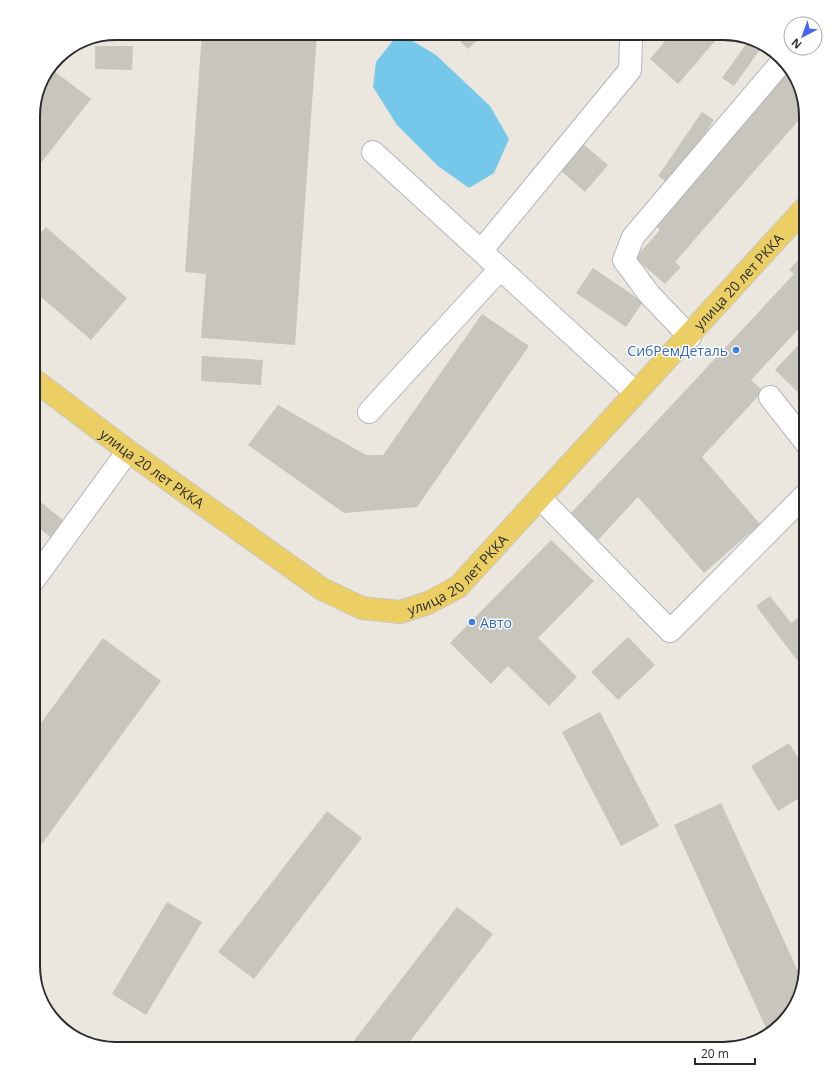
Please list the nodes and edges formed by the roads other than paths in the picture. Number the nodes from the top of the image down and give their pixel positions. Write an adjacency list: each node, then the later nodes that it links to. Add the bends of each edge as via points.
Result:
1 (631, 40): 5 (lane, via 630,70)
2 (779, 65): 7 (lane, via 633,237 624,260 649,294)
3 (373, 152): 5 (lane)
4 (799, 215): 9 (main road, улица 20 лет РККА)
5 (481, 251): 6 (lane)
6 (500, 269): 9 (lane); 11 (lane)
7 (690, 337)
8 (40, 384): 13 (main road, улица 20 лет РККА)
9 (636, 393): 14 (main road, улица 20 лет РККА)
10 (770, 397): 12 (lane)
11 (369, 412)
12 (799, 435)
13 (128, 450): 14 (main road, улица 20 лет РККА, via 322,589 362,608 400,612 428,603 458,587); 16 (lane)
14 (540, 498): 15 (lane, via 670,632)
15 (799, 501)
16 (40, 571)

